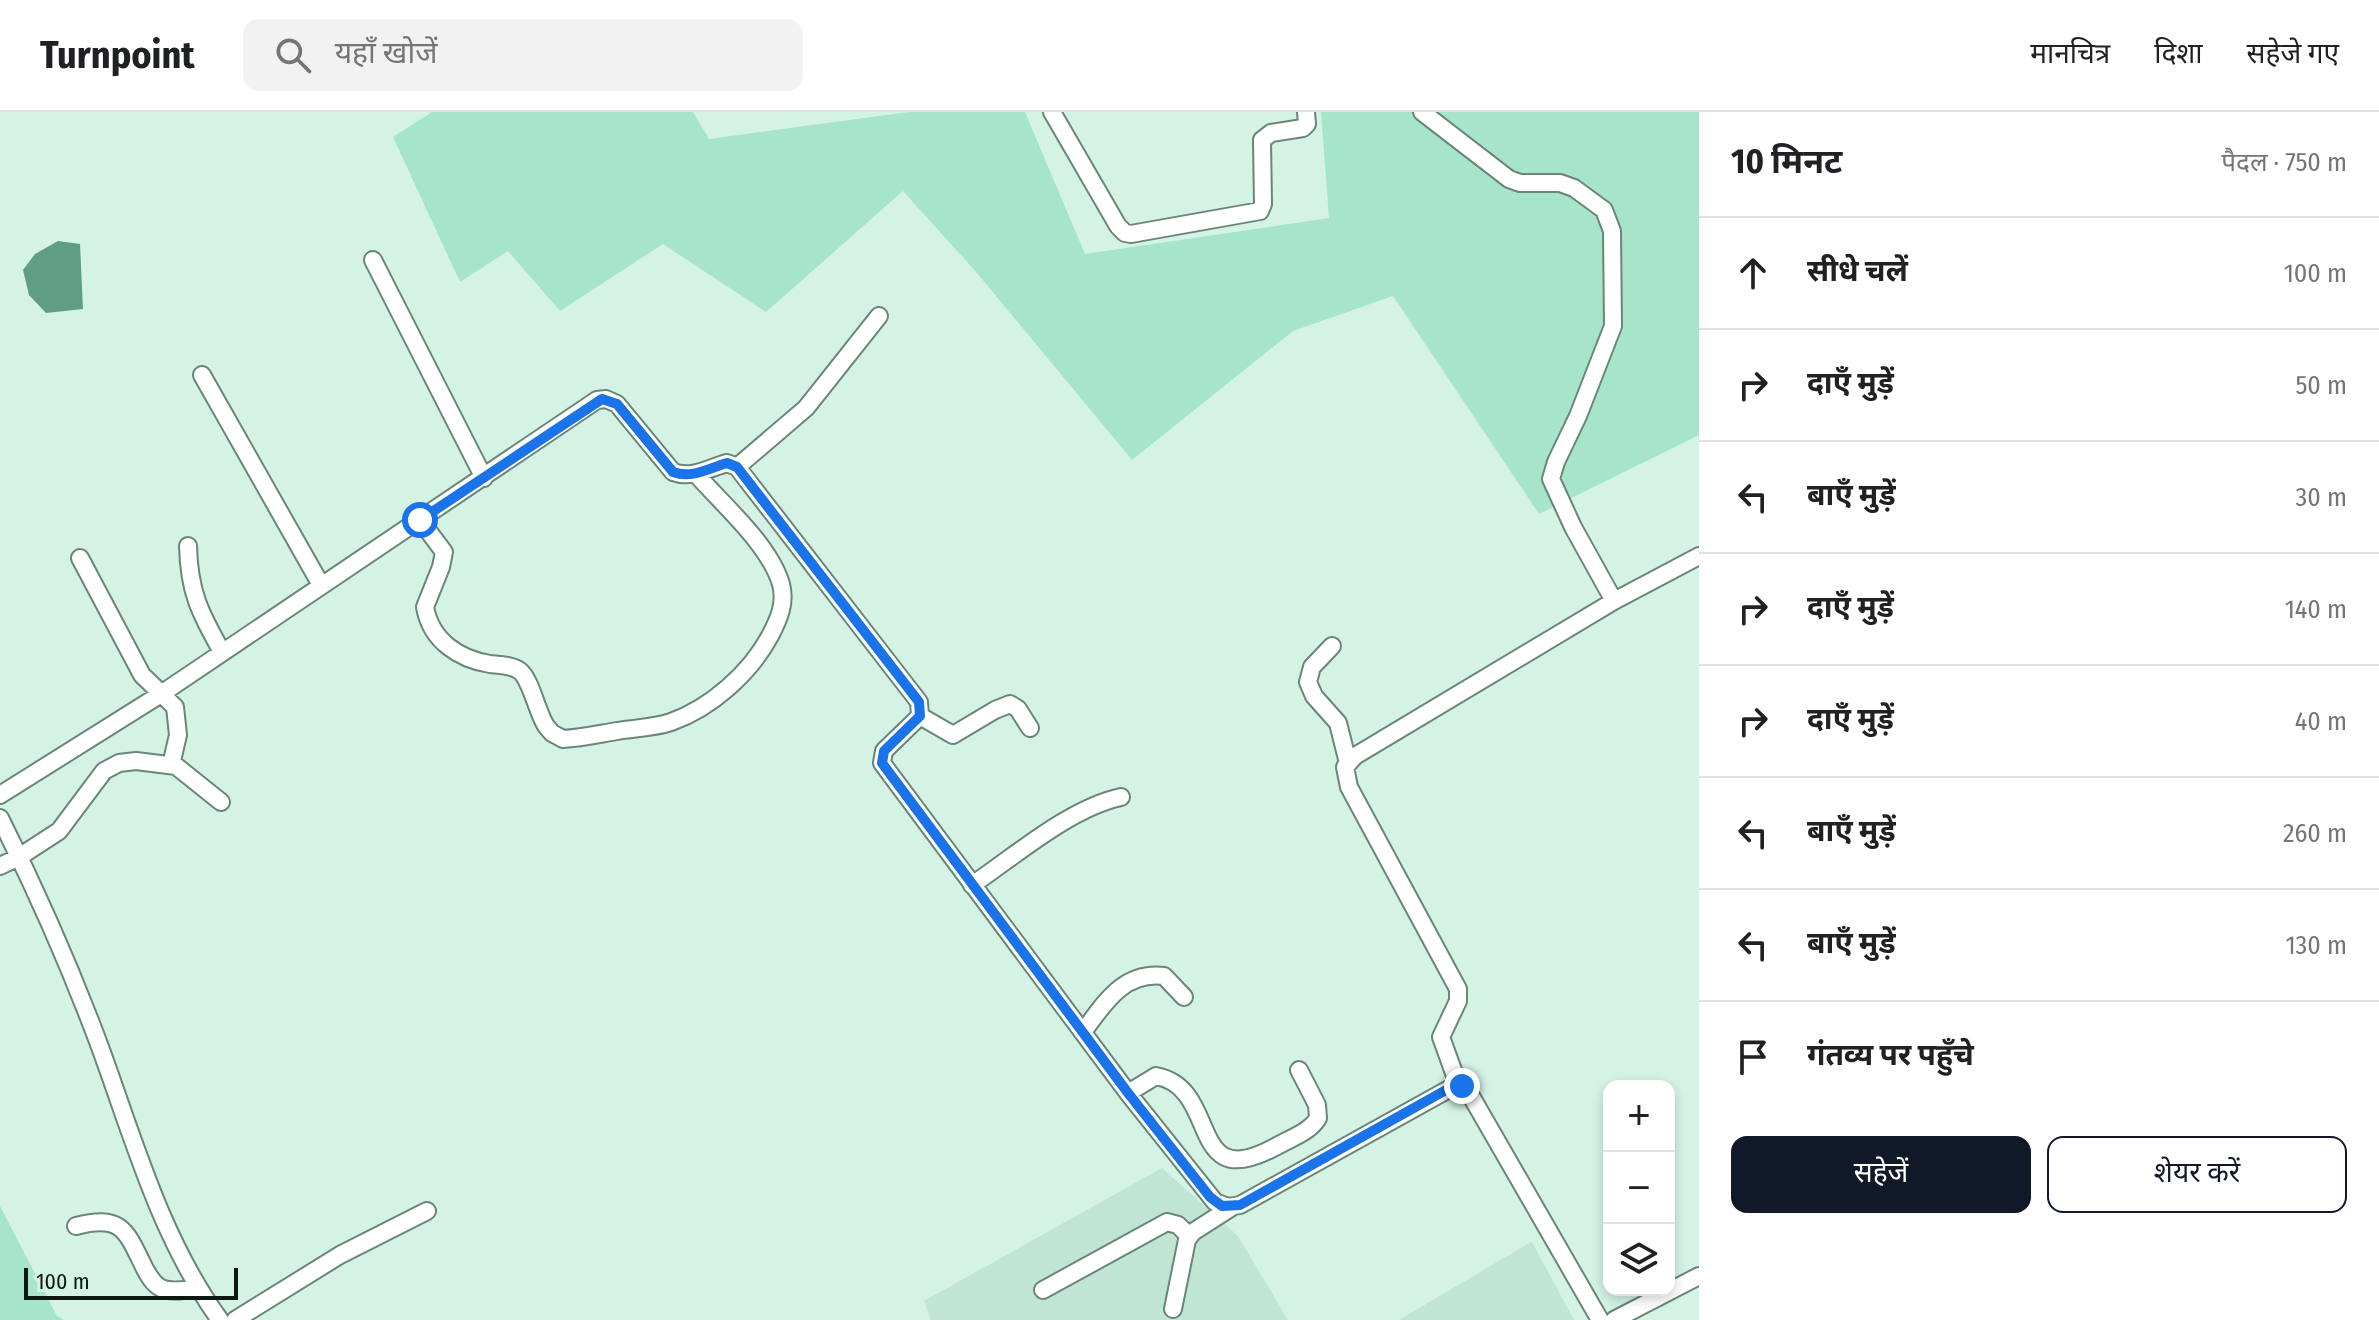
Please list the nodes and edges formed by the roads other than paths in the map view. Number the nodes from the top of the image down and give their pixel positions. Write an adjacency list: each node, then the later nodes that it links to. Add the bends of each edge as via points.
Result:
1 (1052, 112): 2 (street, via 1119,228 1131,234 1260,211 1262,140 1271,133 1303,128)
2 (1306, 112)
3 (1422, 112): 15 (street, via 1509,179 1567,185 1594,201 1609,219 1613,326 1551,479)
4 (373, 260): 9 (street)
5 (879, 316): 7 (street, via 806,408)
6 (202, 375): 14 (street)
7 (737, 467): 8 (street, via 727,463); 19 (street, via 919,702)
8 (696, 474): 9 (street, via 668,468 617,404 606,399 597,400); 10 (street, via 765,552 780,582 783,603 765,645 743,674 693,711 664,724 563,739 546,726 522,672 472,661 448,648 425,607 444,552)
9 (484, 478): 10 (street)
10 (420, 520): 14 (street)
11 (188, 546): 17 (street, via 196,604)
12 (1699, 556): 15 (street)
13 (80, 558): 18 (street, via 145,680)
14 (321, 585): 17 (street)
15 (1614, 601): 21 (street)
16 (1332, 646): 21 (street, via 1312,667 1308,682 1338,723)
17 (222, 652): 18 (street)
18 (161, 694): 22 (street, via 173,703 177,718); 23 (street)
19 (920, 716): 20 (street, via 953,735 1010,704); 29 (street, via 884,751 882,763)
20 (1030, 728)
21 (1348, 763): 33 (street, via 1349,787 1458,989 1458,1001 1441,1037)
22 (171, 765): 25 (street); 27 (street, via 136,761 104,771 59,831)
23 (0, 795)
24 (1121, 797): 29 (street, via 1081,811)
25 (221, 802)
26 (0, 818): 27 (street)
27 (19, 857): 28 (street); 40 (street, via 89,1019 161,1213)
28 (0, 866)
29 (972, 885): 31 (street)
30 (1184, 997): 31 (street, via 1164,976 1128,981)
31 (1083, 1032): 34 (street)
32 (1299, 1070): 34 (street, via 1318,1118 1307,1130 1248,1160 1220,1154 1192,1100 1166,1079 1150,1078)
33 (1458, 1084): 35 (street); 45 (street, via 1471,1096)
34 (1128, 1093): 35 (street, via 1210,1197)
35 (1232, 1207): 38 (street)
36 (427, 1211): 44 (street, via 340,1255)
37 (76, 1226): 40 (street, via 115,1224 157,1285)
38 (1189, 1236): 41 (street, via 1167,1222); 42 (street)
39 (1699, 1276): 46 (street)
40 (198, 1289): 43 (street)
41 (1043, 1290)
42 (1173, 1309)
43 (220, 1320)
44 (235, 1320)
45 (1600, 1320)
46 (1614, 1320)

